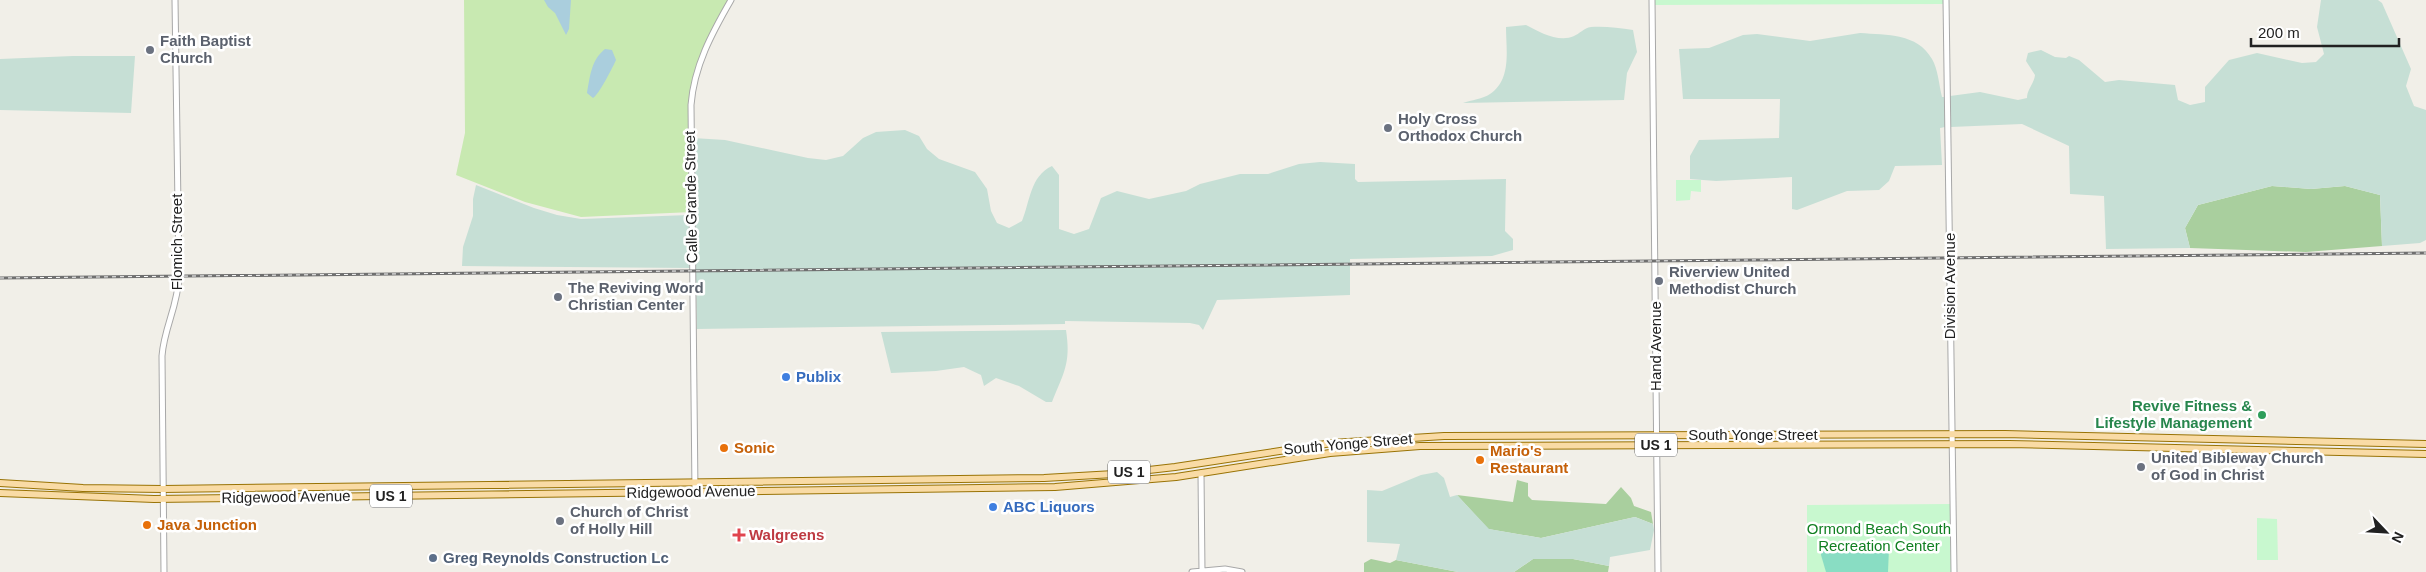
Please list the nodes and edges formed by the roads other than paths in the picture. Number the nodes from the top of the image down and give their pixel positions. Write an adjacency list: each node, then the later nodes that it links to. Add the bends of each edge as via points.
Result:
1 (175, 0): 27 (street, Flomich Street, via 179,276 177,300 164,338 162,356)
2 (732, 0): 26 (street, Calle Grande Street, via 706,45 694,83 691,106)
3 (1652, 0): 6 (street, Hand Avenue)
4 (1946, 0): 5 (street, Division Avenue)
5 (1952, 434): 7 (main road, South Yonge Street / US 1); 9 (main road, South Yonge Street / US 1); 12 (street, Division Avenue)
6 (1656, 435): 7 (main road, South Yonge Street / US 1); 8 (main road, South Yonge Street / US 1); 14 (street, Hand Avenue)
7 (1807, 435): 11 (main road)
8 (1543, 436): 16 (main road, via 1511,440); 19 (main road, South Yonge Street / US 1, via 1387,438 1306,446)
9 (2122, 436): 10 (main road, South Yonge Street / US 1); 15 (main road)
10 (2293, 439): 13 (main road, South Yonge Street / US 1); 17 (main road)
11 (1794, 444): 12 (main road, South Yonge Street / US 1); 14 (main road, South Yonge Street / US 1)
12 (1952, 444): 15 (main road, South Yonge Street / US 1); 38 (street, Division Avenue)
13 (2426, 444)
14 (1656, 445): 16 (main road, South Yonge Street / US 1); 37 (street, Hand Avenue)
15 (2108, 445): 17 (main road, South Yonge Street / US 1)
16 (1506, 446): 21 (main road, South Yonge Street / US 1, via 1360,450 1280,459)
17 (2276, 449): 18 (main road, South Yonge Street / US 1)
18 (2426, 454)
19 (1214, 461): 20 (main road, South Yonge Street / US 1); 21 (main road)
20 (1201, 464): 22 (main road); 24 (main road, South Yonge Street / US 1, via 1070,477)
21 (1201, 473): 22 (main road, South Yonge Street / US 1); 33 (street)
22 (1187, 475): 29 (main road, South Yonge Street / US 1, via 1085,486)
23 (874, 480): 24 (main road, Ridgewood Avenue / US 1); 26 (main road, Ridgewood Avenue / US 1); 28 (main road)
24 (902, 480)
25 (0, 483): 27 (main road, Ridgewood Avenue / US 1)
26 (695, 483): 27 (main road, Ridgewood Avenue / US 1); 30 (street, Calle Grande Street)
27 (163, 489): 32 (street, Flomich Street)
28 (862, 490): 29 (main road, Ridgewood Avenue / US 1); 30 (main road, Ridgewood Avenue / US 1)
29 (902, 490)
30 (695, 492): 32 (main road, Ridgewood Avenue / US 1)
31 (0, 493): 32 (main road, Ridgewood Avenue / US 1, via 81,498)
32 (163, 498): 34 (street, Flomich Street)
33 (1202, 571): 35 (street); 36 (street, via 1226,569)
34 (164, 572)
35 (1192, 572)
36 (1242, 572)
37 (1658, 572)
38 (1954, 572)

